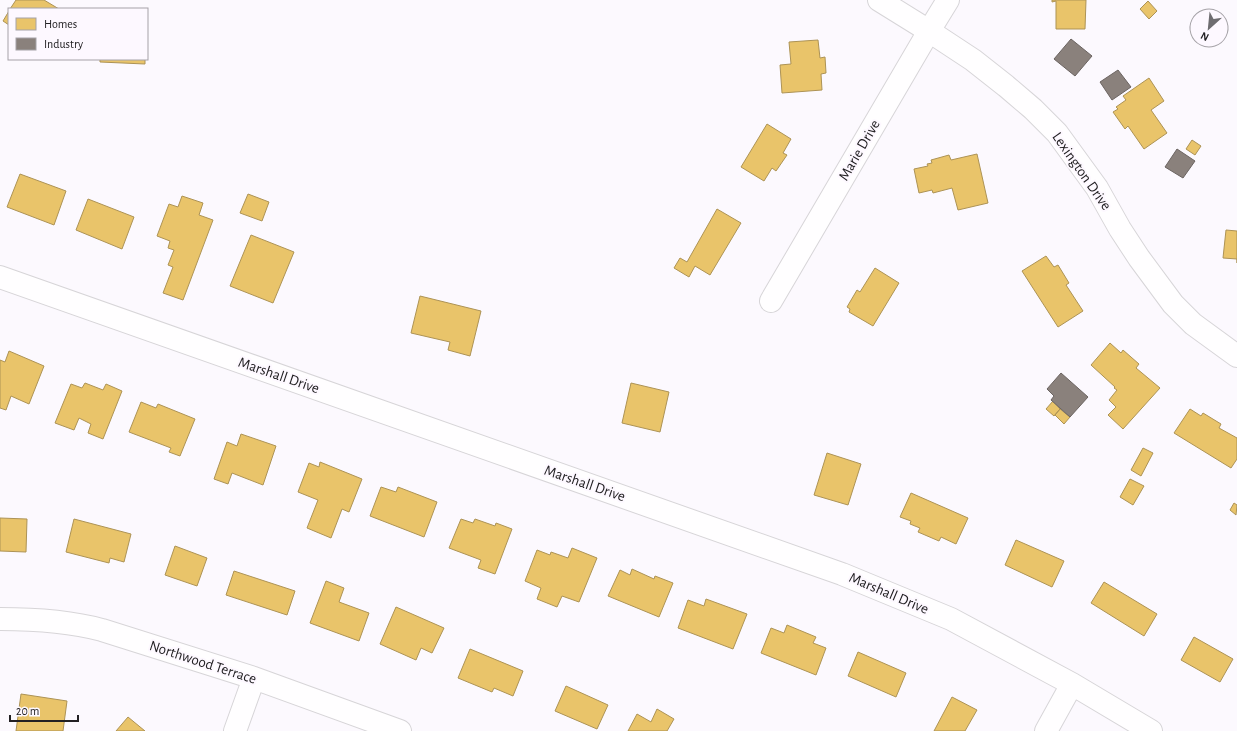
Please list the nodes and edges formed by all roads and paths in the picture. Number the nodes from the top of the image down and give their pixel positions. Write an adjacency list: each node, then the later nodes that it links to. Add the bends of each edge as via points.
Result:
1 (879, 0): 3 (street, Lexington Drive)
2 (948, 0): 3 (street, Marie Drive)
3 (929, 31): 5 (street, Marie Drive); 6 (street, Lexington Drive, via 1006,86 1057,133 1097,188 1139,258 1174,304 1193,324)
4 (0, 277): 9 (street, Marshall Drive, via 842,574 951,619)
5 (771, 300)
6 (1237, 356)
7 (0, 619): 8 (street, Northwood Terrace, via 82,625)
8 (254, 678): 10 (street); 11 (street, Northwood Terrace)
9 (1072, 684): 12 (street); 13 (street, Marshall Drive)
10 (235, 731)
11 (400, 731)
12 (1046, 731)
13 (1151, 731)

